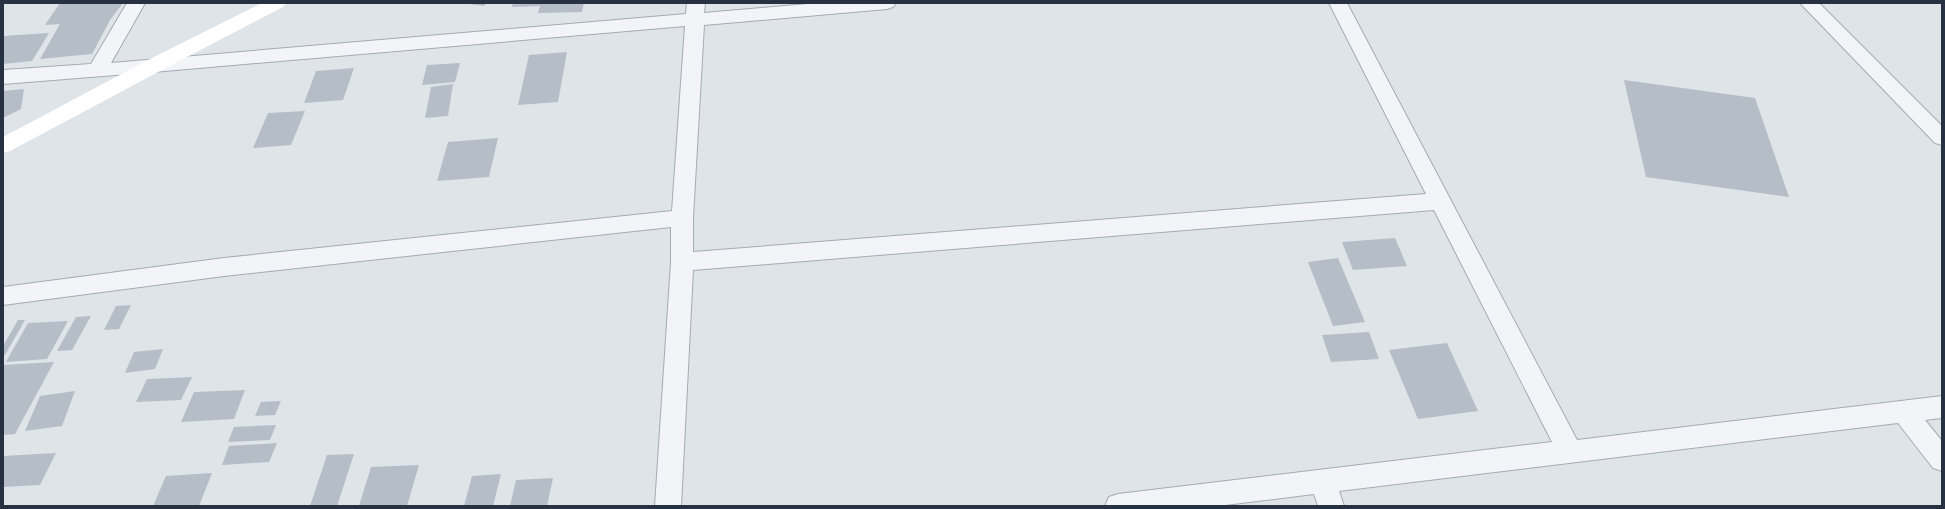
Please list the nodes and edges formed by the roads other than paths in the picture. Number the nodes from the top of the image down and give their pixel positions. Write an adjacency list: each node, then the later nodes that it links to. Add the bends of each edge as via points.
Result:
1 (136, 3): 8 (street)
2 (277, 3): 7 (street)
3 (887, 3): 6 (street)
4 (1338, 3): 12 (street)
5 (1809, 3): 10 (street)
6 (695, 11): 7 (street); 13 (street)
7 (153, 66): 8 (street); 11 (street)
8 (98, 69): 9 (street)
9 (3, 77)
10 (1942, 138)
11 (3, 146)
12 (1441, 201): 14 (street); 18 (street)
13 (682, 218): 14 (street); 15 (street, via 224,267)
14 (682, 262): 21 (street)
15 (3, 296)
16 (1942, 407): 17 (street)
17 (1904, 412): 18 (street); 19 (street)
18 (1570, 452): 20 (street)
19 (1942, 460)
20 (1322, 482): 22 (street); 23 (street)
21 (668, 506)
22 (1118, 506)
23 (1331, 506)

